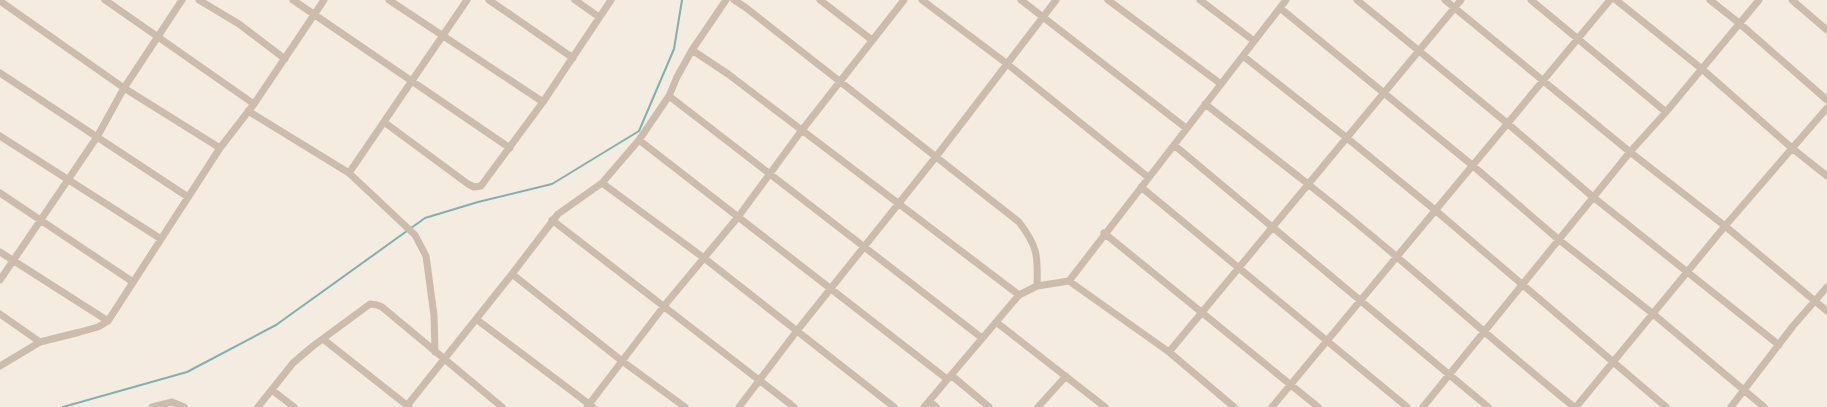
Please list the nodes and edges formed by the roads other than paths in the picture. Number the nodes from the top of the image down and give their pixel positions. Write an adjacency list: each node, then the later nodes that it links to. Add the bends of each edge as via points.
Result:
1 (105, 0): 39 (street)
2 (182, 0): 39 (street)
3 (199, 0): 47 (street, via 239,24)
4 (293, 0): 33 (street)
5 (324, 0): 33 (street)
6 (389, 0): 38 (street)
7 (467, 0): 38 (street)
8 (488, 0): 46 (street)
9 (575, 0): 34 (street)
10 (611, 0): 34 (street)
11 (726, 0): 43 (street)
12 (734, 0): 53 (street)
13 (820, 0): 41 (street)
14 (904, 0): 41 (street)
15 (922, 0): 48 (street)
16 (1021, 0): 35 (street)
17 (1056, 0): 35 (street)
18 (1108, 0): 54 (street)
19 (1200, 0): 42 (street)
20 (1286, 0): 31 (street)
21 (1357, 0): 44 (street)
22 (1445, 0): 32 (street)
23 (1461, 0): 32 (street)
24 (1531, 0): 40 (street)
25 (1610, 0): 40 (street)
26 (1616, 0): 49 (street)
27 (1710, 0): 36 (street)
28 (1759, 0): 36 (street)
29 (1792, 0): 37 (street)
30 (0, 1): 55 (street)
31 (1280, 8): 42 (street); 56 (street)
32 (1454, 8): 44 (street); 51 (street)
33 (315, 15): 47 (street); 52 (street)
34 (599, 17): 46 (street)
35 (1043, 17): 48 (street); 67 (street)
36 (1739, 23): 49 (street); 58 (street)
37 (1827, 30)
38 (442, 36): 52 (street); 59 (street)
39 (159, 37): 55 (street); 60 (street)
40 (1578, 39): 51 (street); 64 (street)
41 (872, 40): 53 (street)
42 (1254, 42): 45 (street)
43 (692, 50): 57 (street); 68 (street)
44 (1419, 50): 56 (street); 66 (street)
45 (1243, 56): 54 (street); 71 (street)
46 (573, 58): 59 (street)
47 (285, 59): 60 (street)
48 (1006, 63): 78 (street); 83 (street)
49 (1702, 70): 64 (street); 76 (street)
50 (0, 73): 70 (street)
51 (1542, 80): 66 (street); 77 (street)
52 (412, 82): 65 (street); 75 (street)
53 (840, 83): 68 (street); 78 (street)
54 (1221, 84): 61 (street)
55 (124, 88): 70 (street); 74 (street)
56 (1384, 92): 71 (street); 79 (street)
57 (669, 96): 72 (street); 81 (street)
58 (1827, 100)
59 (543, 102): 75 (street)
60 (254, 104): 63 (street)
61 (1206, 104): 67 (street); 86 (street)
62 (1827, 108): 76 (street)
63 (248, 111): 74 (street); 80 (street)
64 (1666, 112): 77 (street)
65 (384, 122): 75 (street, via 474,187 481,186); 80 (street)
66 (1507, 123): 79 (street); 90 (street)
67 (1186, 128): 73 (street)
68 (802, 130): 81 (street); 91 (street)
69 (0, 136): 84 (street)
70 (97, 137): 84 (street); 89 (street)
71 (1347, 138): 86 (street); 92 (street)
72 (639, 140): 85 (street); 93 (street)
73 (1174, 144): 83 (street); 97 (street)
74 (220, 148): 89 (street)
75 (510, 148)
76 (1793, 149): 82 (street); 96 (street)
77 (1630, 152): 90 (street); 96 (street)
78 (935, 158): 91 (street); 112 (street, via 1018,222 1031,238 1038,256)
79 (1472, 165): 92 (street); 100 (street)
80 (349, 173): 134 (street, via 415,235 422,246 426,256 433,308)
81 (769, 174): 93 (street); 101 (street)
82 (1827, 176)
83 (1148, 177): 87 (street)
84 (68, 181): 94 (street); 99 (street)
85 (602, 183): 95 (street); 104 (street)
86 (1309, 184): 97 (street); 103 (street)
87 (1141, 187): 98 (street); 106 (street)
88 (0, 193): 94 (street)
89 (188, 197): 99 (street)
90 (1593, 197): 100 (street); 107 (street)
91 (899, 204): 101 (street); 116 (street)
92 (1435, 210): 103 (street); 113 (street)
93 (738, 217): 104 (street); 115 (street)
94 (40, 220): 105 (street); 111 (street)
95 (552, 220): 108 (street); 119 (street)
96 (1725, 226): 107 (street); 118 (street)
97 (1272, 227): 106 (street); 117 (street)
98 (1104, 233): 110 (street); 120 (street)
99 (161, 239): 111 (street)
100 (1558, 239): 113 (street); 122 (street)
101 (865, 246): 115 (street); 129 (street)
102 (0, 252): 105 (street)
103 (1396, 256): 117 (street); 128 (street)
104 (704, 258): 119 (street); 127 (street)
105 (13, 260): 109 (street); 125 (street)
106 (1239, 268): 120 (street); 131 (street)
107 (1687, 272): 122 (street); 133 (street)
108 (512, 274): 124 (street); 137 (street)
109 (0, 280)
110 (1069, 281): 112 (street); 135 (street)
111 (133, 282): 125 (street)
112 (1037, 286): 116 (street)
113 (1522, 286): 128 (street); 138 (street)
114 (1827, 287): 118 (street)
115 (830, 289): 127 (street); 142 (street)
116 (1019, 295): 126 (street)
117 (1360, 300): 131 (street); 140 (street)
118 (1814, 300): 121 (street); 133 (street)
119 (664, 306): 137 (street); 143 (street)
120 (1202, 312): 135 (street); 144 (street)
121 (1827, 312)
122 (1652, 313): 138 (street); 146 (street)
123 (0, 314): 132 (street)
124 (476, 319): 136 (street); 148 (street)
125 (108, 321): 132 (street, via 98,327)
126 (996, 322): 129 (street); 141 (street)
127 (796, 332): 143 (street); 158 (street)
128 (1484, 333): 140 (street); 169 (street)
129 (982, 338): 142 (street)
130 (323, 339): 134 (street, via 370,304 377,305); 145 (street, via 293,363); 153 (street)
131 (1327, 340): 144 (street); 166 (street)
132 (40, 342): 139 (street)
133 (1779, 345): 146 (street)
134 (435, 352): 136 (street)
135 (1169, 352): 163 (street)
136 (444, 360): 153 (street); 154 (street)
137 (622, 361): 148 (street); 155 (street)
138 (1614, 361): 169 (street); 170 (street)
139 (0, 366)
140 (1450, 374): 167 (street); 168 (street)
141 (1066, 376): 161 (street); 162 (street)
142 (949, 377): 147 (street); 160 (street)
143 (759, 380): 156 (street); 157 (street)
144 (1291, 385): 164 (street); 165 (street)
145 (272, 390): 151 (street); 152 (street)
146 (1745, 390): 171 (street); 172 (street)
147 (926, 404): 159 (street)
148 (590, 406)
149 (152, 407): 150 (street, via 172,402)
150 (184, 407)
151 (258, 407)
152 (294, 407)
153 (408, 407)
154 (502, 407)
155 (685, 407)
156 (740, 407)
157 (794, 407)
158 (894, 407)
159 (936, 407)
160 (989, 407)
161 (1038, 407)
162 (1105, 407)
163 (1234, 407)
164 (1272, 407)
165 (1318, 407)
166 (1407, 407)
167 (1423, 407)
168 (1488, 407)
169 (1575, 407)
170 (1666, 407)
171 (1731, 407)
172 (1764, 407)

